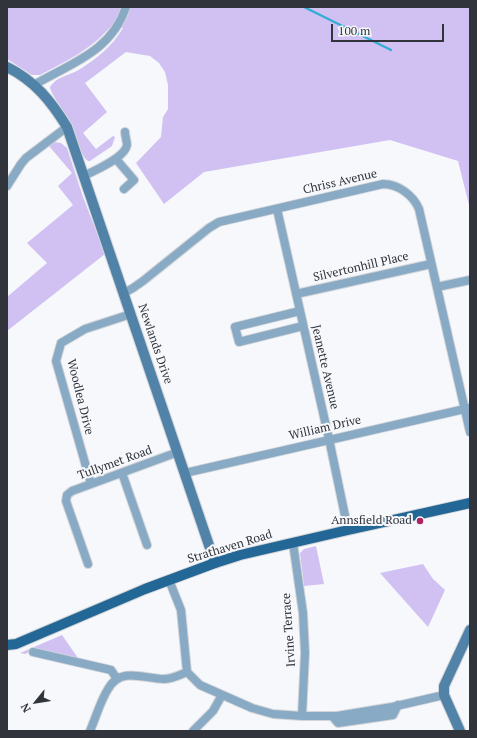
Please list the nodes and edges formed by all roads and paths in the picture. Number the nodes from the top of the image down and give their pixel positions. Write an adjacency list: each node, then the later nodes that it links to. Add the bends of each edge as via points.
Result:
1 (126, 7): 3 (street, via 110,38 83,58)
2 (7, 67): 3 (street, Newlands Drive)
3 (34, 85): 4 (street, Newlands Drive, via 47,97)
4 (69, 131): 7 (street, Newlands Drive); 8 (street, via 26,158)
5 (125, 132): 6 (street, via 127,145)
6 (116, 159): 7 (street); 9 (street, via 134,180)
7 (84, 176): 14 (street, Newlands Drive)
8 (7, 186)
9 (124, 189)
10 (277, 210): 11 (street, Chriss Avenue, via 390,184 408,193 416,202); 14 (street, Chriss Avenue, via 219,222); 15 (street, Jeanette Avenue)
11 (431, 264): 13 (street, Chriss Avenue); 15 (street, Silvertonhill Place)
12 (470, 280): 13 (street)
13 (437, 287): 19 (street, Chriss Avenue)
14 (124, 293): 17 (street, Newlands Drive)
15 (296, 294): 16 (street, Jeanette Avenue)
16 (300, 311): 18 (street, Jeanette Avenue); 18 (street, via 235,327 239,342)
17 (131, 314): 22 (street, Newlands Drive); 25 (street, Woodlea Drive, via 85,329 61,343 56,361)
18 (303, 326): 21 (street, Jeanette Avenue)
19 (467, 408): 20 (street, Chriss Avenue); 21 (street, William Drive)
20 (470, 432)
21 (329, 440): 24 (street, William Drive); 27 (street, Jeanette Avenue)
22 (178, 452): 23 (street, Tullymet Road); 24 (street, Newlands Drive)
23 (122, 473): 25 (street, Tullymet Road); 29 (street)
24 (185, 473): 30 (street, Newlands Drive)
25 (91, 484): 31 (street, Tullymet Road, via 72,491 67,495 66,501)
26 (470, 503): 27 (main road, Strathaven Road)
27 (348, 530): 28 (main road, Strathaven Road)
28 (293, 543): 30 (main road, Strathaven Road); 41 (street, Irvine Terrace, via 305,653)
29 (147, 545)
30 (215, 563): 32 (main road, Strathaven Road)
31 (88, 564)
32 (169, 580): 35 (main road, Strathaven Road, via 16,644); 37 (street, via 181,610)
33 (470, 630): 34 (street)
34 (467, 644): 40 (street, via 444,686)
35 (7, 645)
36 (33, 652): 38 (street, via 111,670)
37 (187, 672): 38 (street, via 164,679 132,674); 39 (street, via 200,685)
38 (117, 678): 42 (street, via 108,688)
39 (222, 695): 41 (street, via 273,714); 43 (street, via 213,711)
40 (444, 695): 41 (street, via 332,716); 44 (street)
41 (302, 716)
42 (90, 731)
43 (193, 731)
44 (460, 731)

